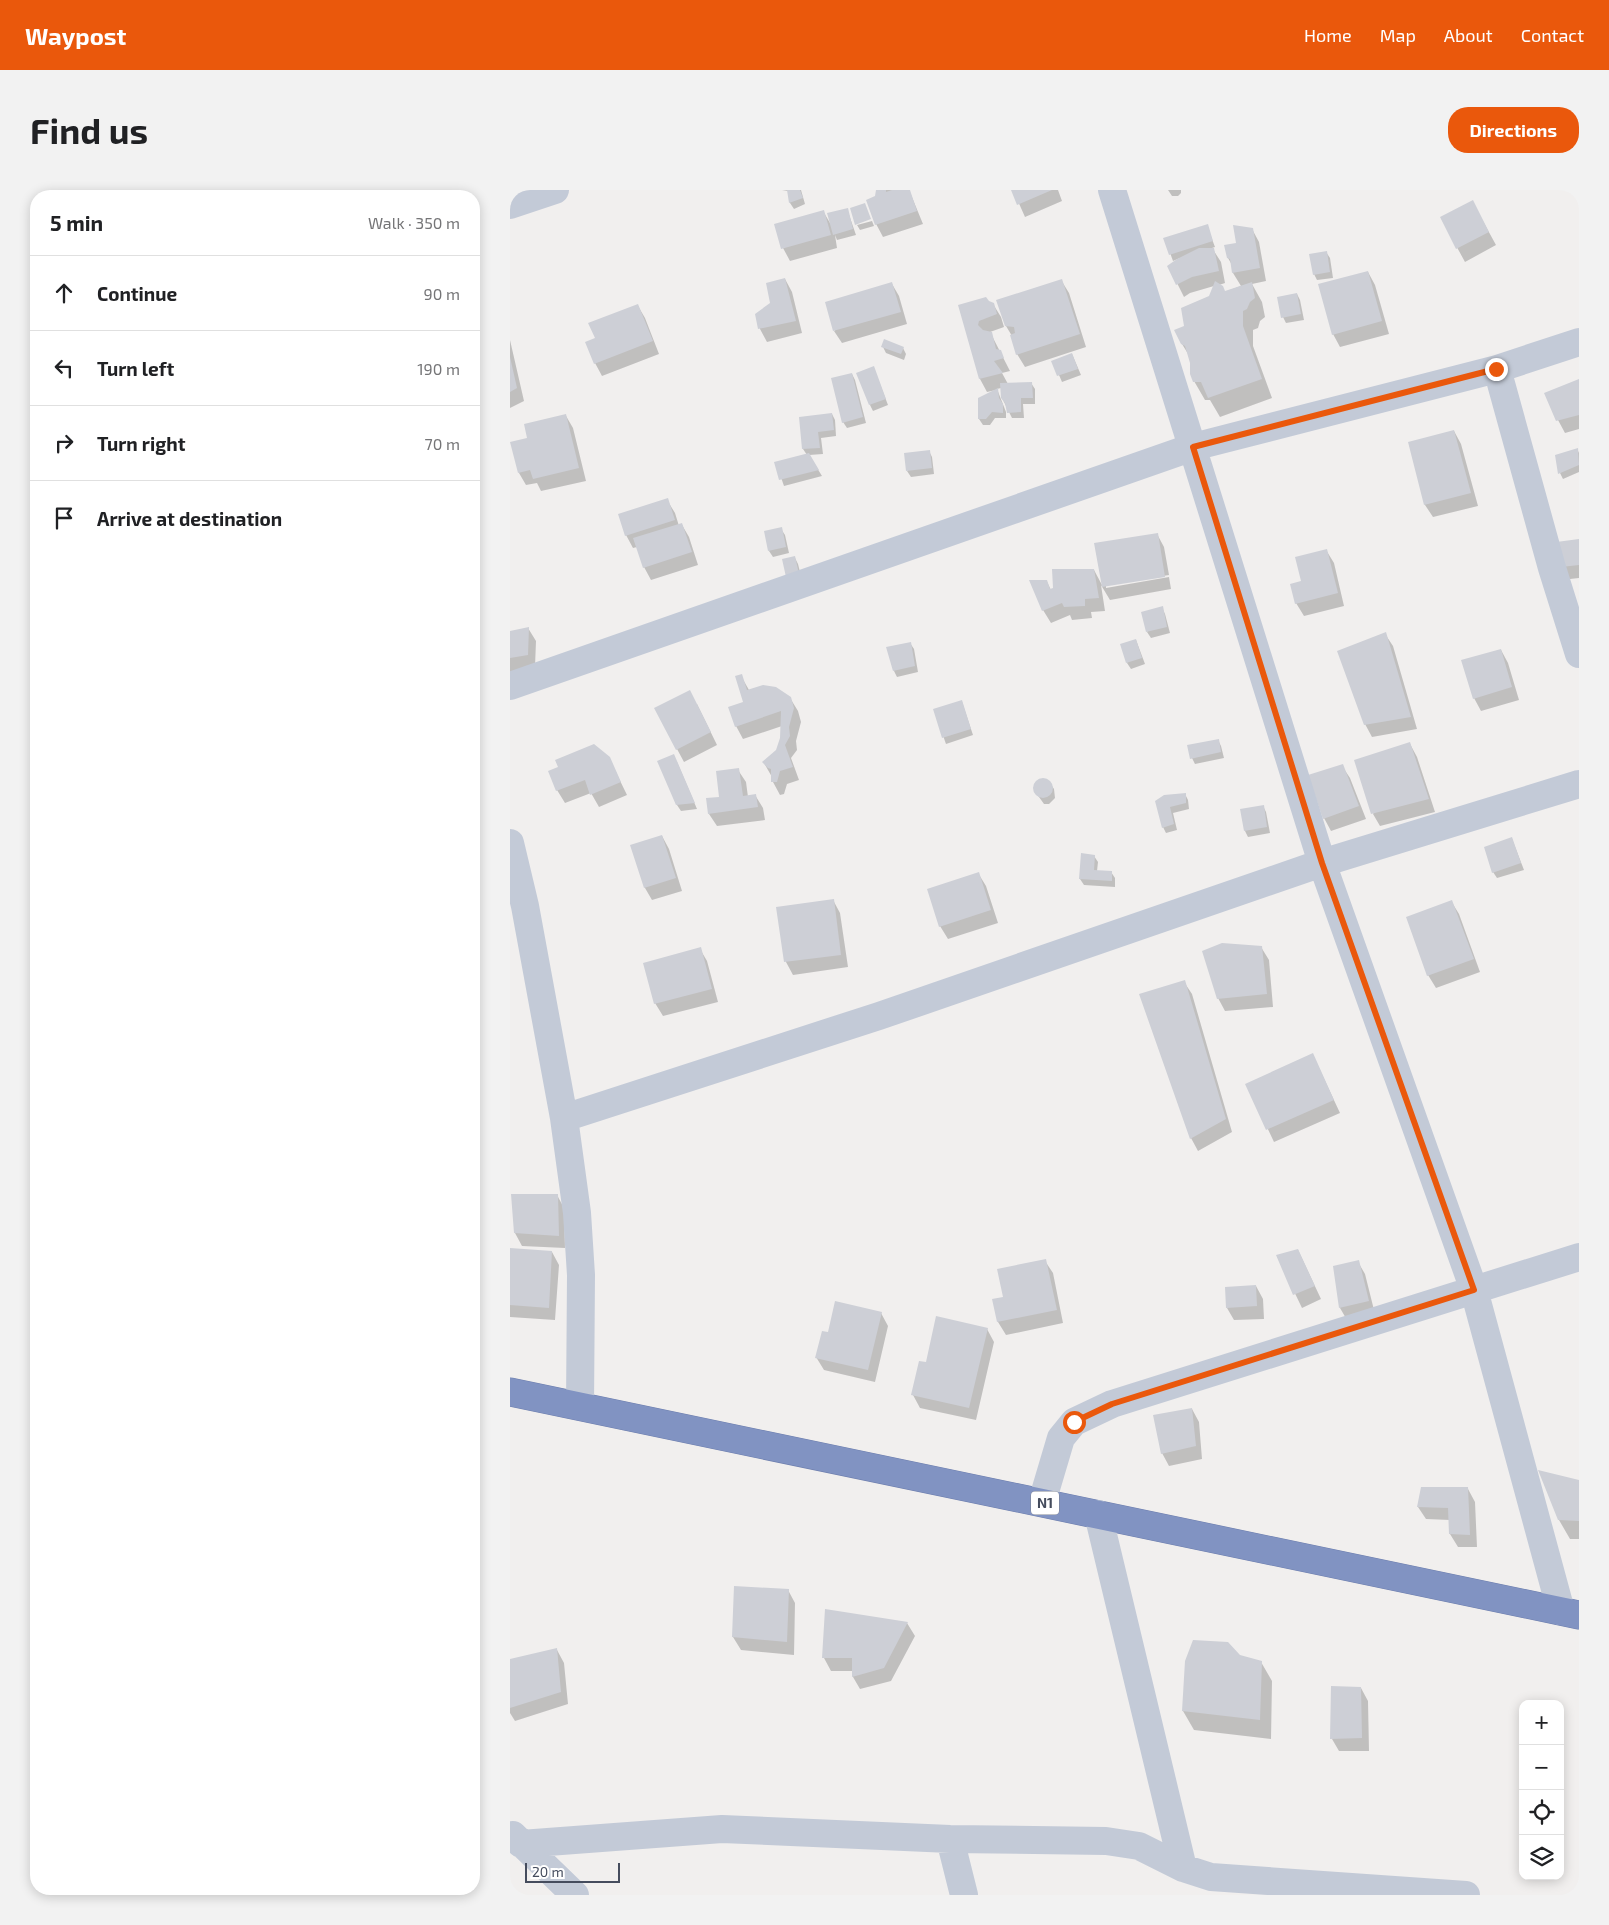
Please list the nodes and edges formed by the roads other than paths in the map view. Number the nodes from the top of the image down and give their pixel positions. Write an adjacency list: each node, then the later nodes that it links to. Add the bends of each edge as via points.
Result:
1 (555, 190): 3 (street)
2 (1112, 190): 6 (street)
3 (510, 205)
4 (1579, 342): 5 (street)
5 (1496, 369): 6 (street); 7 (street)
6 (1193, 447): 8 (street); 11 (street)
7 (1579, 654)
8 (510, 686)
9 (1579, 784): 11 (street)
10 (510, 843): 12 (street, via 525,906)
11 (1322, 863): 12 (street, via 879,1016); 14 (street)
12 (564, 1118): 16 (street, via 578,1222 581,1275)
13 (1579, 1257): 14 (street)
14 (1474, 1290): 17 (street, via 1112,1404 1074,1422 1061,1438); 19 (street)
15 (510, 1392): 16 (highway, N1)
16 (580, 1406): 17 (highway, N1)
17 (1042, 1502): 18 (highway, N1)
18 (1098, 1514): 19 (highway, N1); 22 (street)
19 (1570, 1613)
20 (515, 1837): 21 (street, via 722,1829); 24 (street)
21 (950, 1840): 22 (street, via 1106,1840 1139,1846); 25 (street)
22 (1183, 1868): 23 (street)
23 (1213, 1886): 26 (street)
24 (575, 1895)
25 (964, 1895)
26 (1466, 1895)

